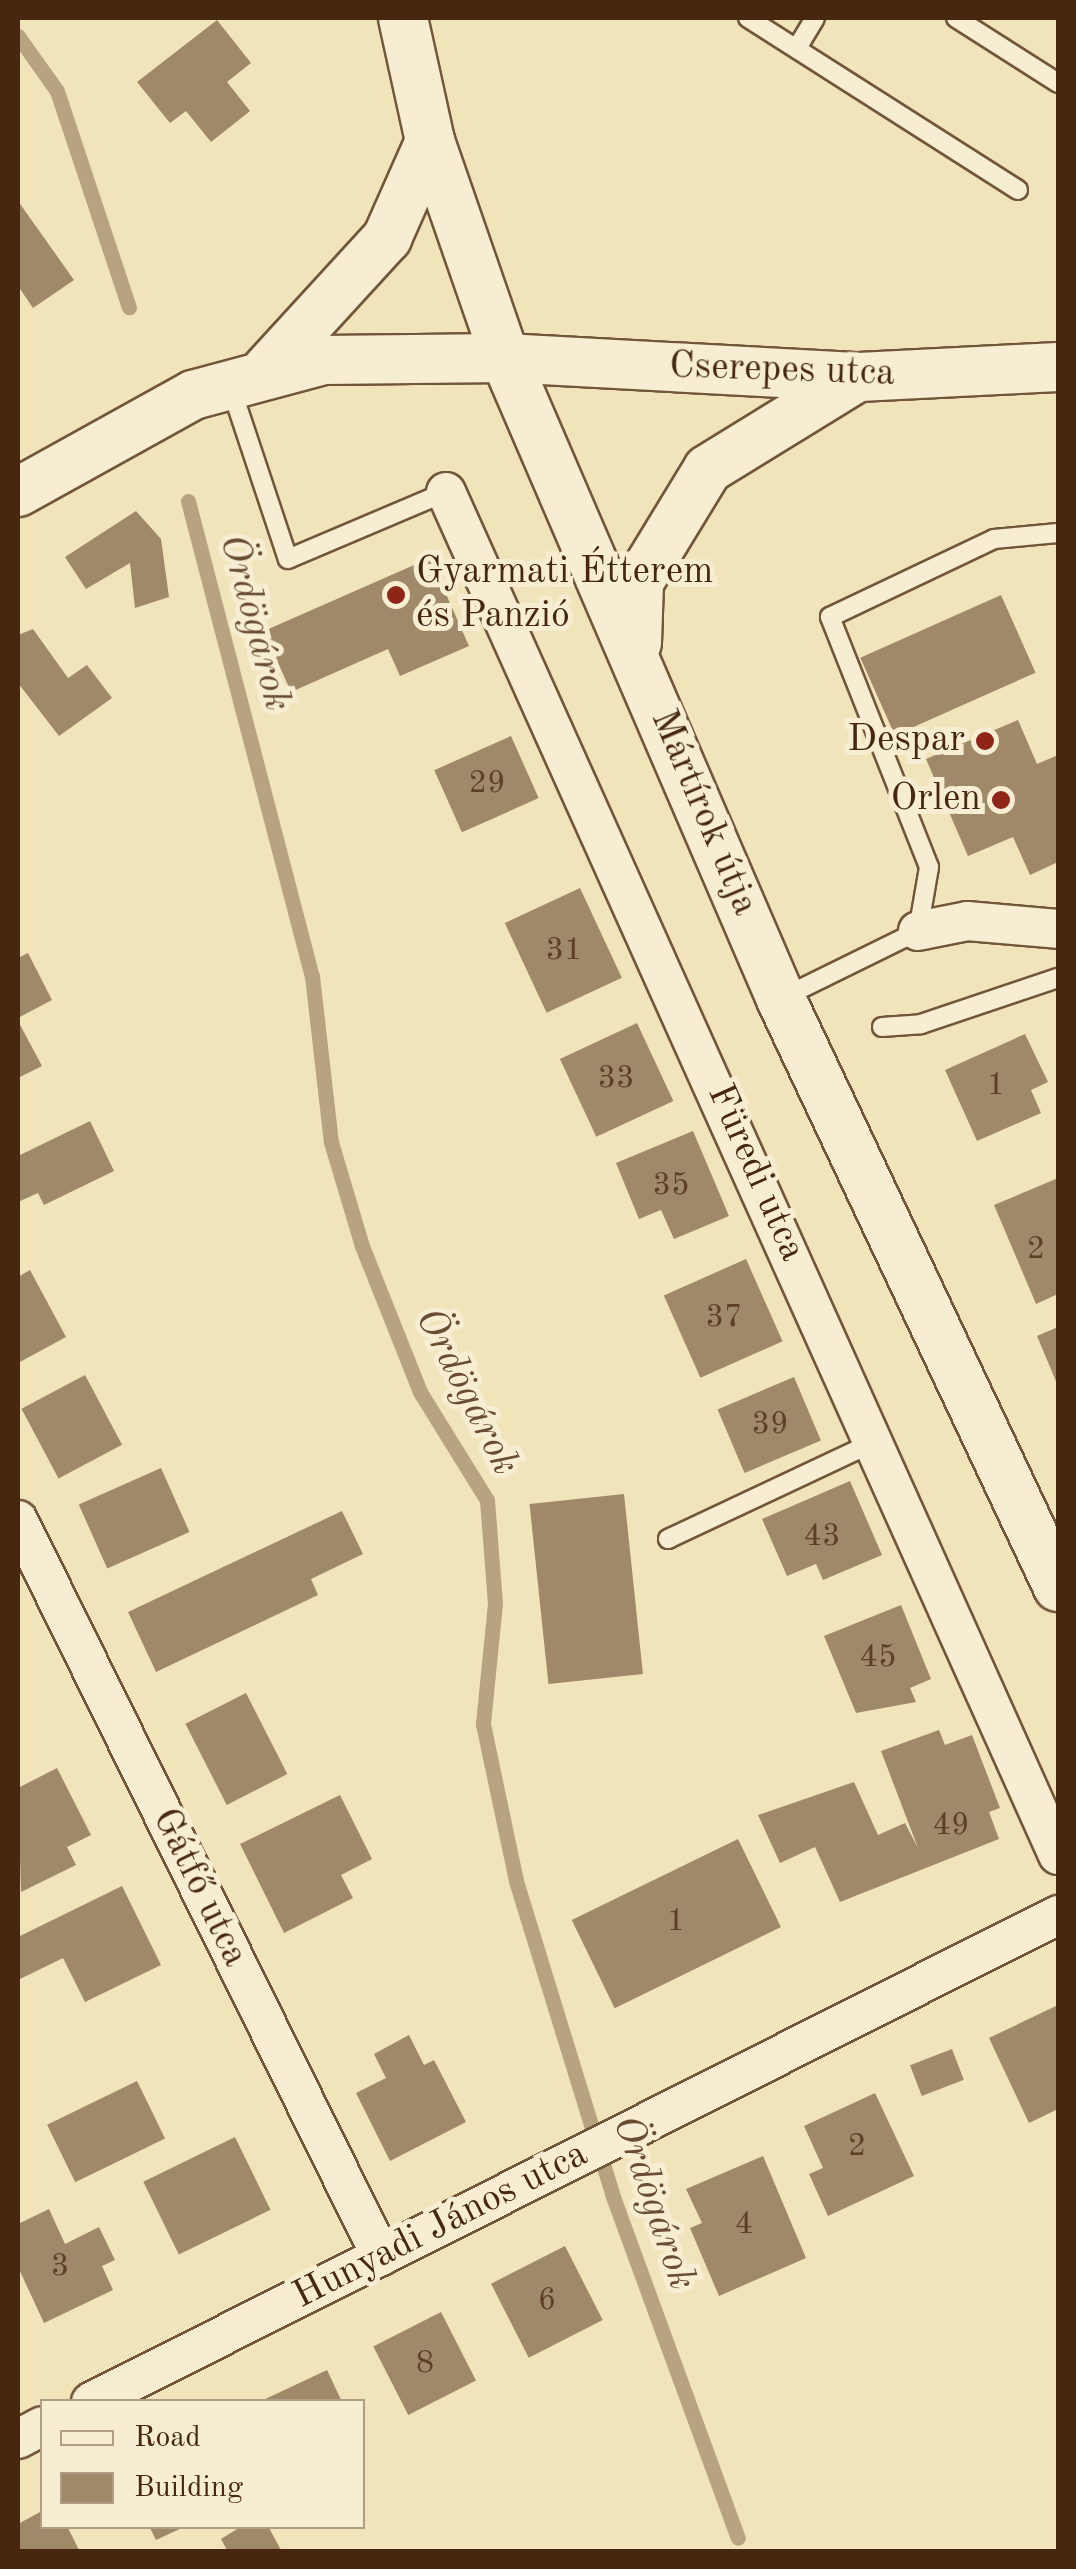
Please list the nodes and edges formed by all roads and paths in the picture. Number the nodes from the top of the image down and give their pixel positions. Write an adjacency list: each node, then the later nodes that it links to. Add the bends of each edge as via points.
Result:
1 (403, 18): 7 (street, Mártírok útja)
2 (748, 18): 5 (lane)
3 (815, 18): 5 (lane)
4 (956, 18): 6 (lane)
5 (796, 48): 8 (lane)
6 (1058, 83)
7 (430, 141): 9 (street, Mártírok útja); 12 (street, via 387,238)
8 (1018, 190)
9 (504, 358): 11 (street, Cserepes utca); 12 (street, Cserepes utca); 16 (street, Mártírok útja)
10 (1058, 367): 11 (street, Cserepes utca)
11 (859, 377): 16 (street, via 708,469 639,582)
12 (230, 382): 13 (street, via 112,433); 14 (lane, via 288,559)
13 (18, 492)
14 (446, 492): 22 (street, Füredi utca)
15 (1058, 532): 18 (lane, via 994,539 830,617 929,867)
16 (636, 654): 20 (street, Mártírok útja)
17 (1058, 929): 18 (street, via 967,921)
18 (918, 931): 20 (lane)
19 (1058, 978): 21 (lane, via 921,1024)
20 (781, 998): 25 (street, Mártírok útja)
21 (882, 1027)
22 (874, 1441): 24 (lane); 26 (street, Füredi utca)
23 (18, 1520): 28 (street, Gátfő utca)
24 (668, 1539)
25 (1058, 1587)
26 (1058, 1855)
27 (1058, 1915): 28 (street, Hunyadi János utca)
28 (381, 2256): 29 (street, Hunyadi János utca)
29 (98, 2399)
30 (40, 2427): 31 (street)
31 (18, 2439)

